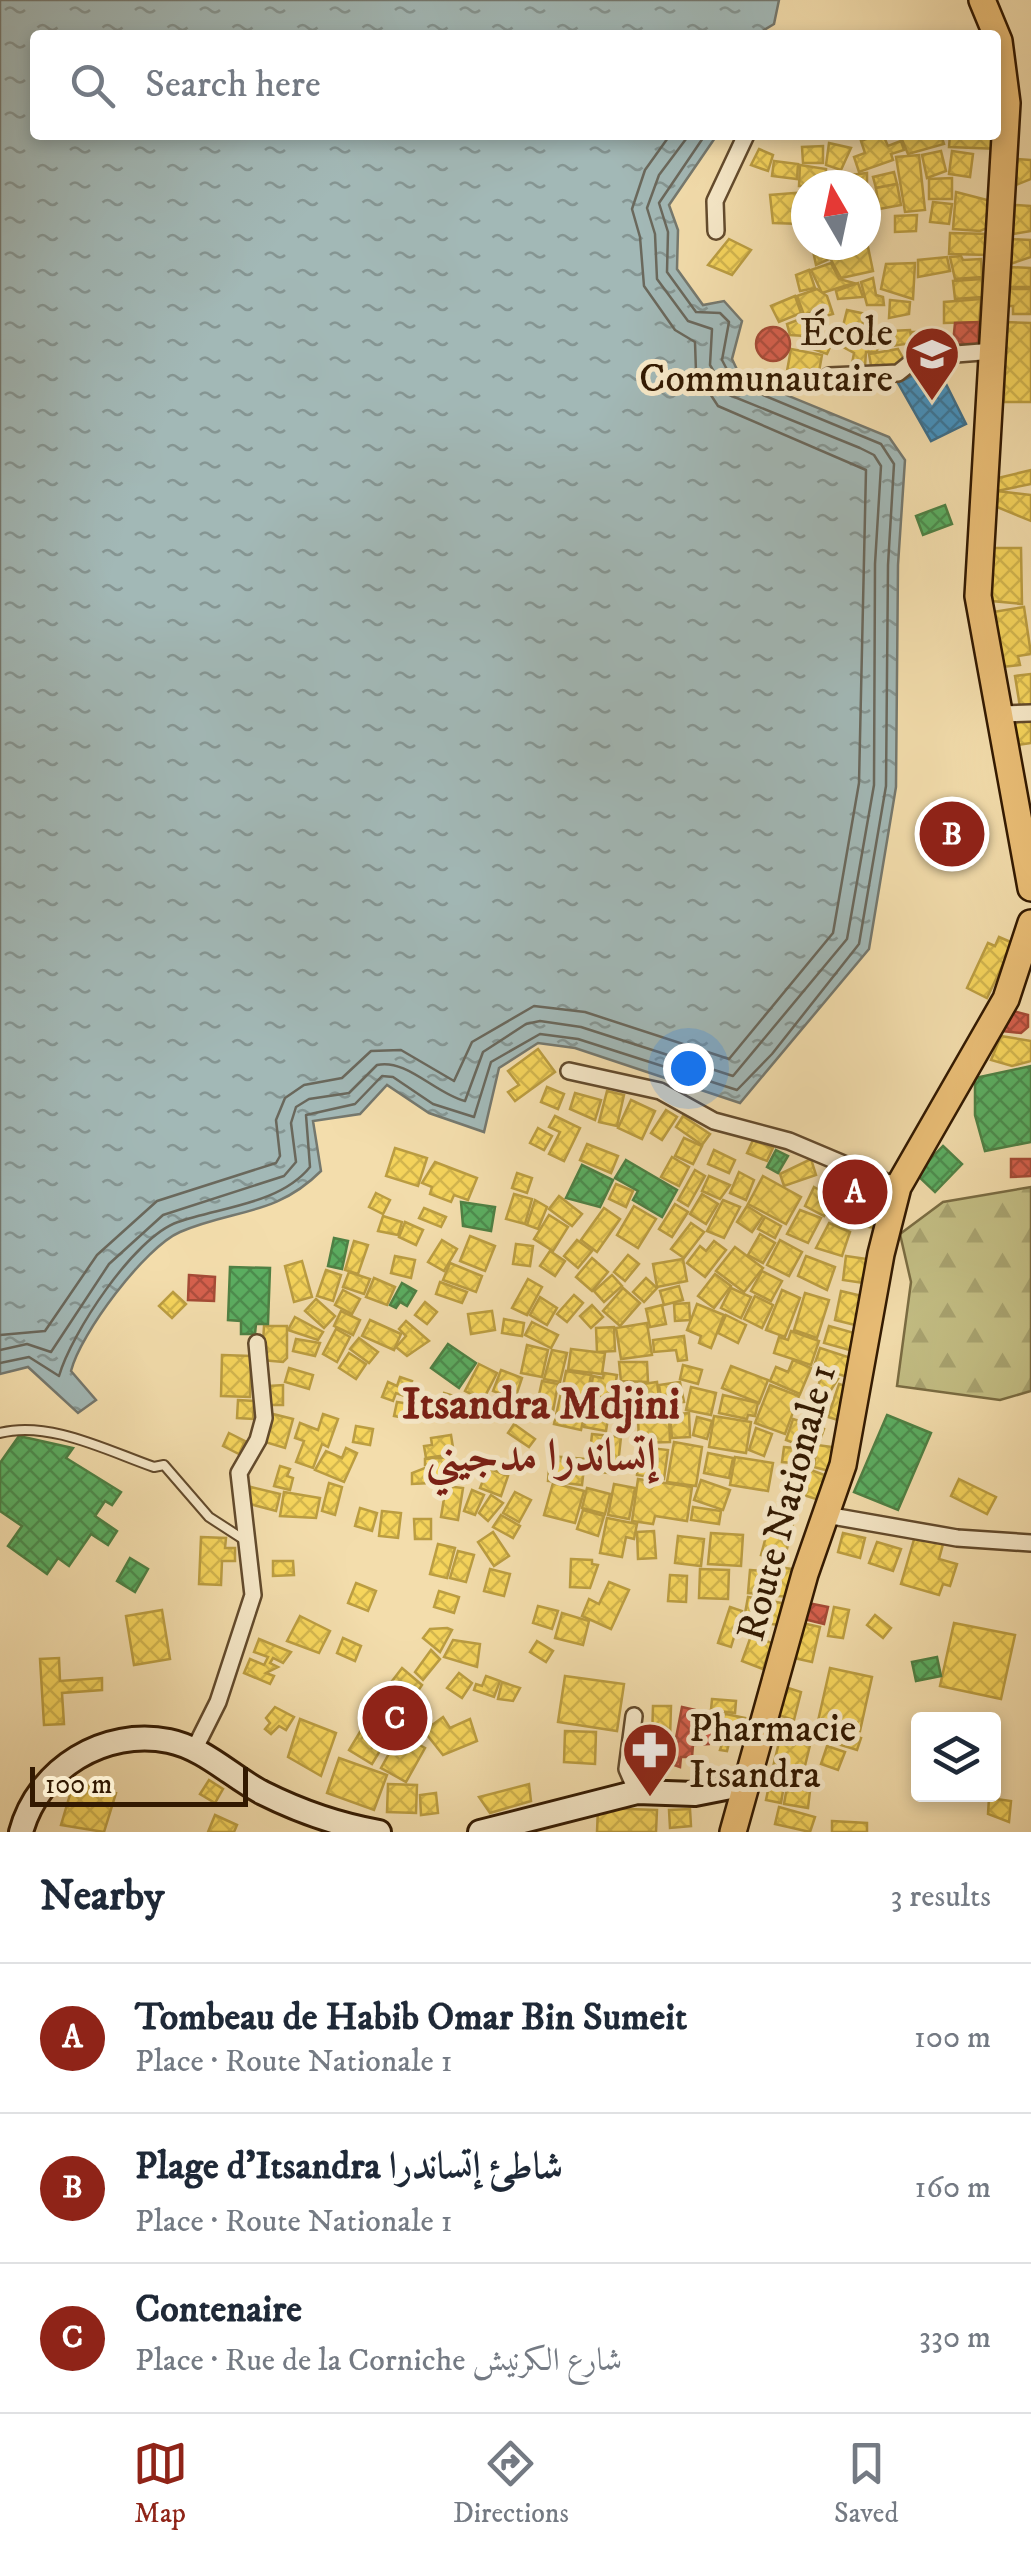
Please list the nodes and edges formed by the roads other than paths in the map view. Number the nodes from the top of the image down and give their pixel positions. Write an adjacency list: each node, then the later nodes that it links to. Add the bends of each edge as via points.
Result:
1 (982, 0): 2 (main road)
2 (994, 30)
3 (1001, 86): 6 (main road, via 1006,153)
4 (744, 140): 5 (street, via 715,201)
5 (716, 231)
6 (994, 351): 7 (street, via 918,357 898,373); 9 (main road, via 978,596)
7 (829, 376)
8 (1031, 713): 9 (street)
9 (998, 714): 10 (main road)
10 (1031, 888)
11 (1031, 923): 13 (main road, Route Nationale 1, via 1006,999)
12 (569, 1071): 13 (street, via 660,1091 714,1122 789,1141)
13 (898, 1187): 16 (main road, Route Nationale 1, via 852,1426)
14 (257, 1343): 17 (street, via 264,1418 239,1472)
15 (0, 1433): 17 (lane, via 19,1428 164,1465 209,1517)
16 (826, 1515): 18 (street); 21 (main road, Route Nationale 1)
17 (246, 1540): 20 (street, via 253,1595 218,1702)
18 (1031, 1544)
19 (634, 1716): 22 (street, via 628,1768)
20 (194, 1750): 25 (main road, via 155,1739 96,1746 66,1763 44,1787); 26 (main road, via 302,1811)
21 (746, 1784): 23 (main road); 24 (main road, Route Nationale 1)
22 (637, 1792): 23 (main road); 27 (main road)
23 (695, 1794): 24 (main road)
24 (734, 1826)
25 (21, 1832)
26 (378, 1832)
27 (480, 1832)

